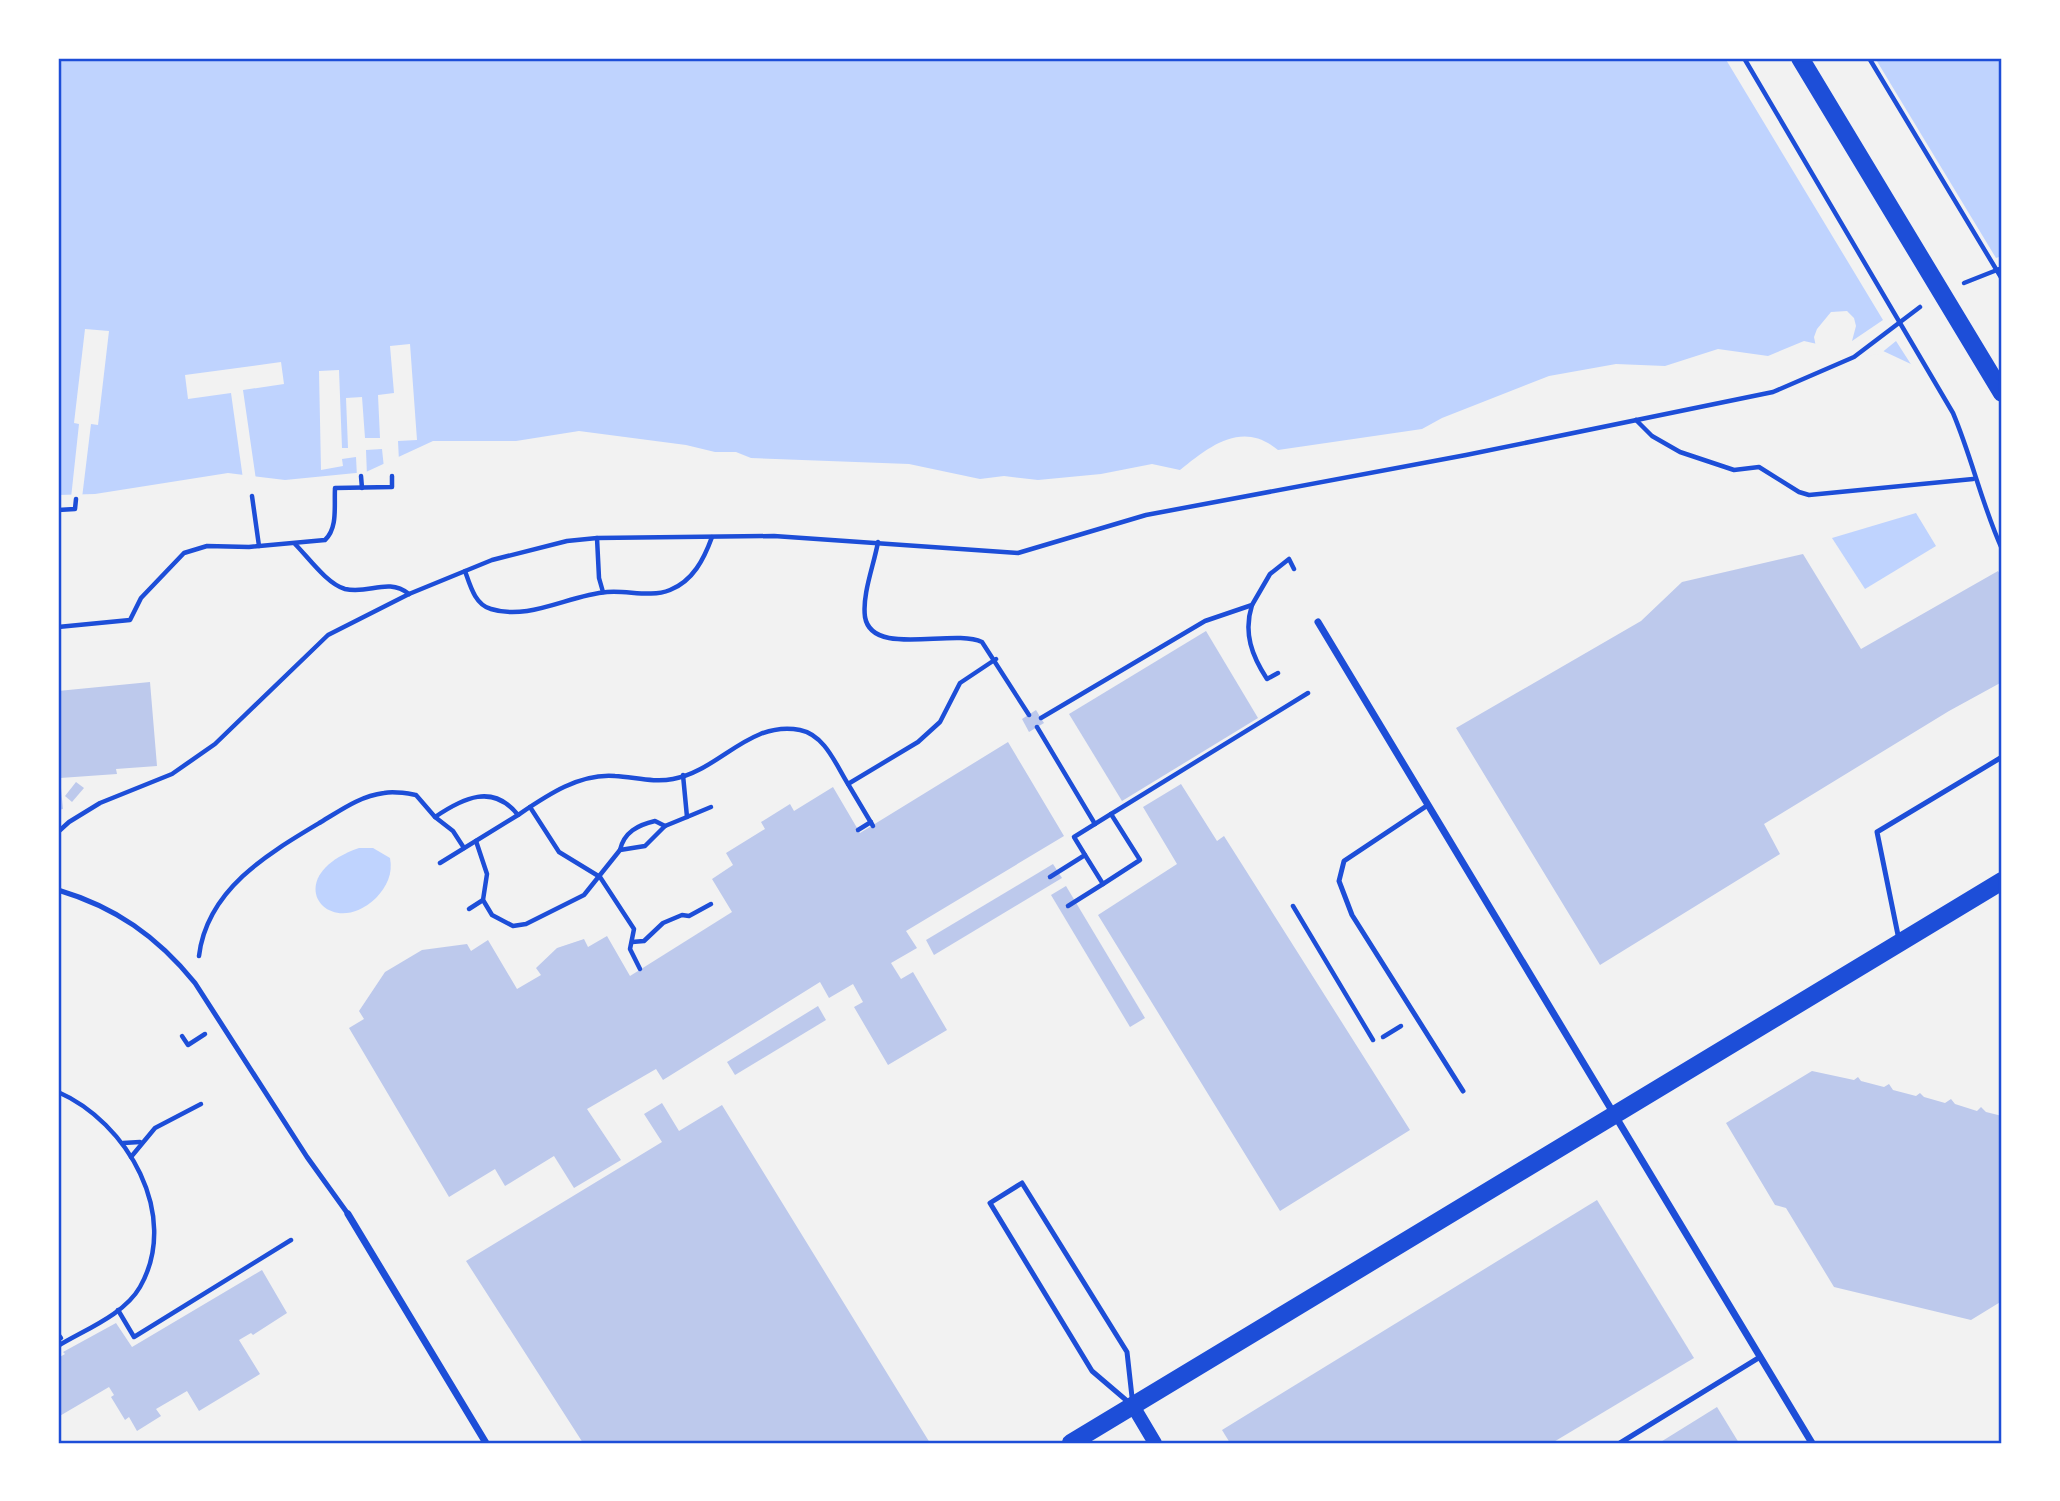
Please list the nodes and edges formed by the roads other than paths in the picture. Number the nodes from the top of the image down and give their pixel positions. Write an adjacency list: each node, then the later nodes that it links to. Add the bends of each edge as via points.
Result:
1 (1800, 58): 2 (main road)
2 (2002, 393)
3 (1318, 621): 5 (street)
4 (2002, 757): 8 (lane, via 1877,832)
5 (1428, 805): 9 (lane, via 1344,861 1339,881 1352,915); 10 (street)
6 (2002, 881): 8 (main road)
7 (58, 890): 11 (lane, via 125,917 158,942 195,983)
8 (1899, 943): 10 (main road)
9 (1464, 1091)
10 (1615, 1115): 12 (street); 13 (main road)
11 (348, 1214): 14 (street)
12 (1760, 1357): 17 (lane); 18 (street)
13 (1133, 1406): 13 (lane, via 1092,1371 990,1203 1022,1182 1127,1352); 15 (main road); 16 (main road)
14 (486, 1443)
15 (1071, 1443)
16 (1155, 1443)
17 (1620, 1443)
18 (1812, 1443)

